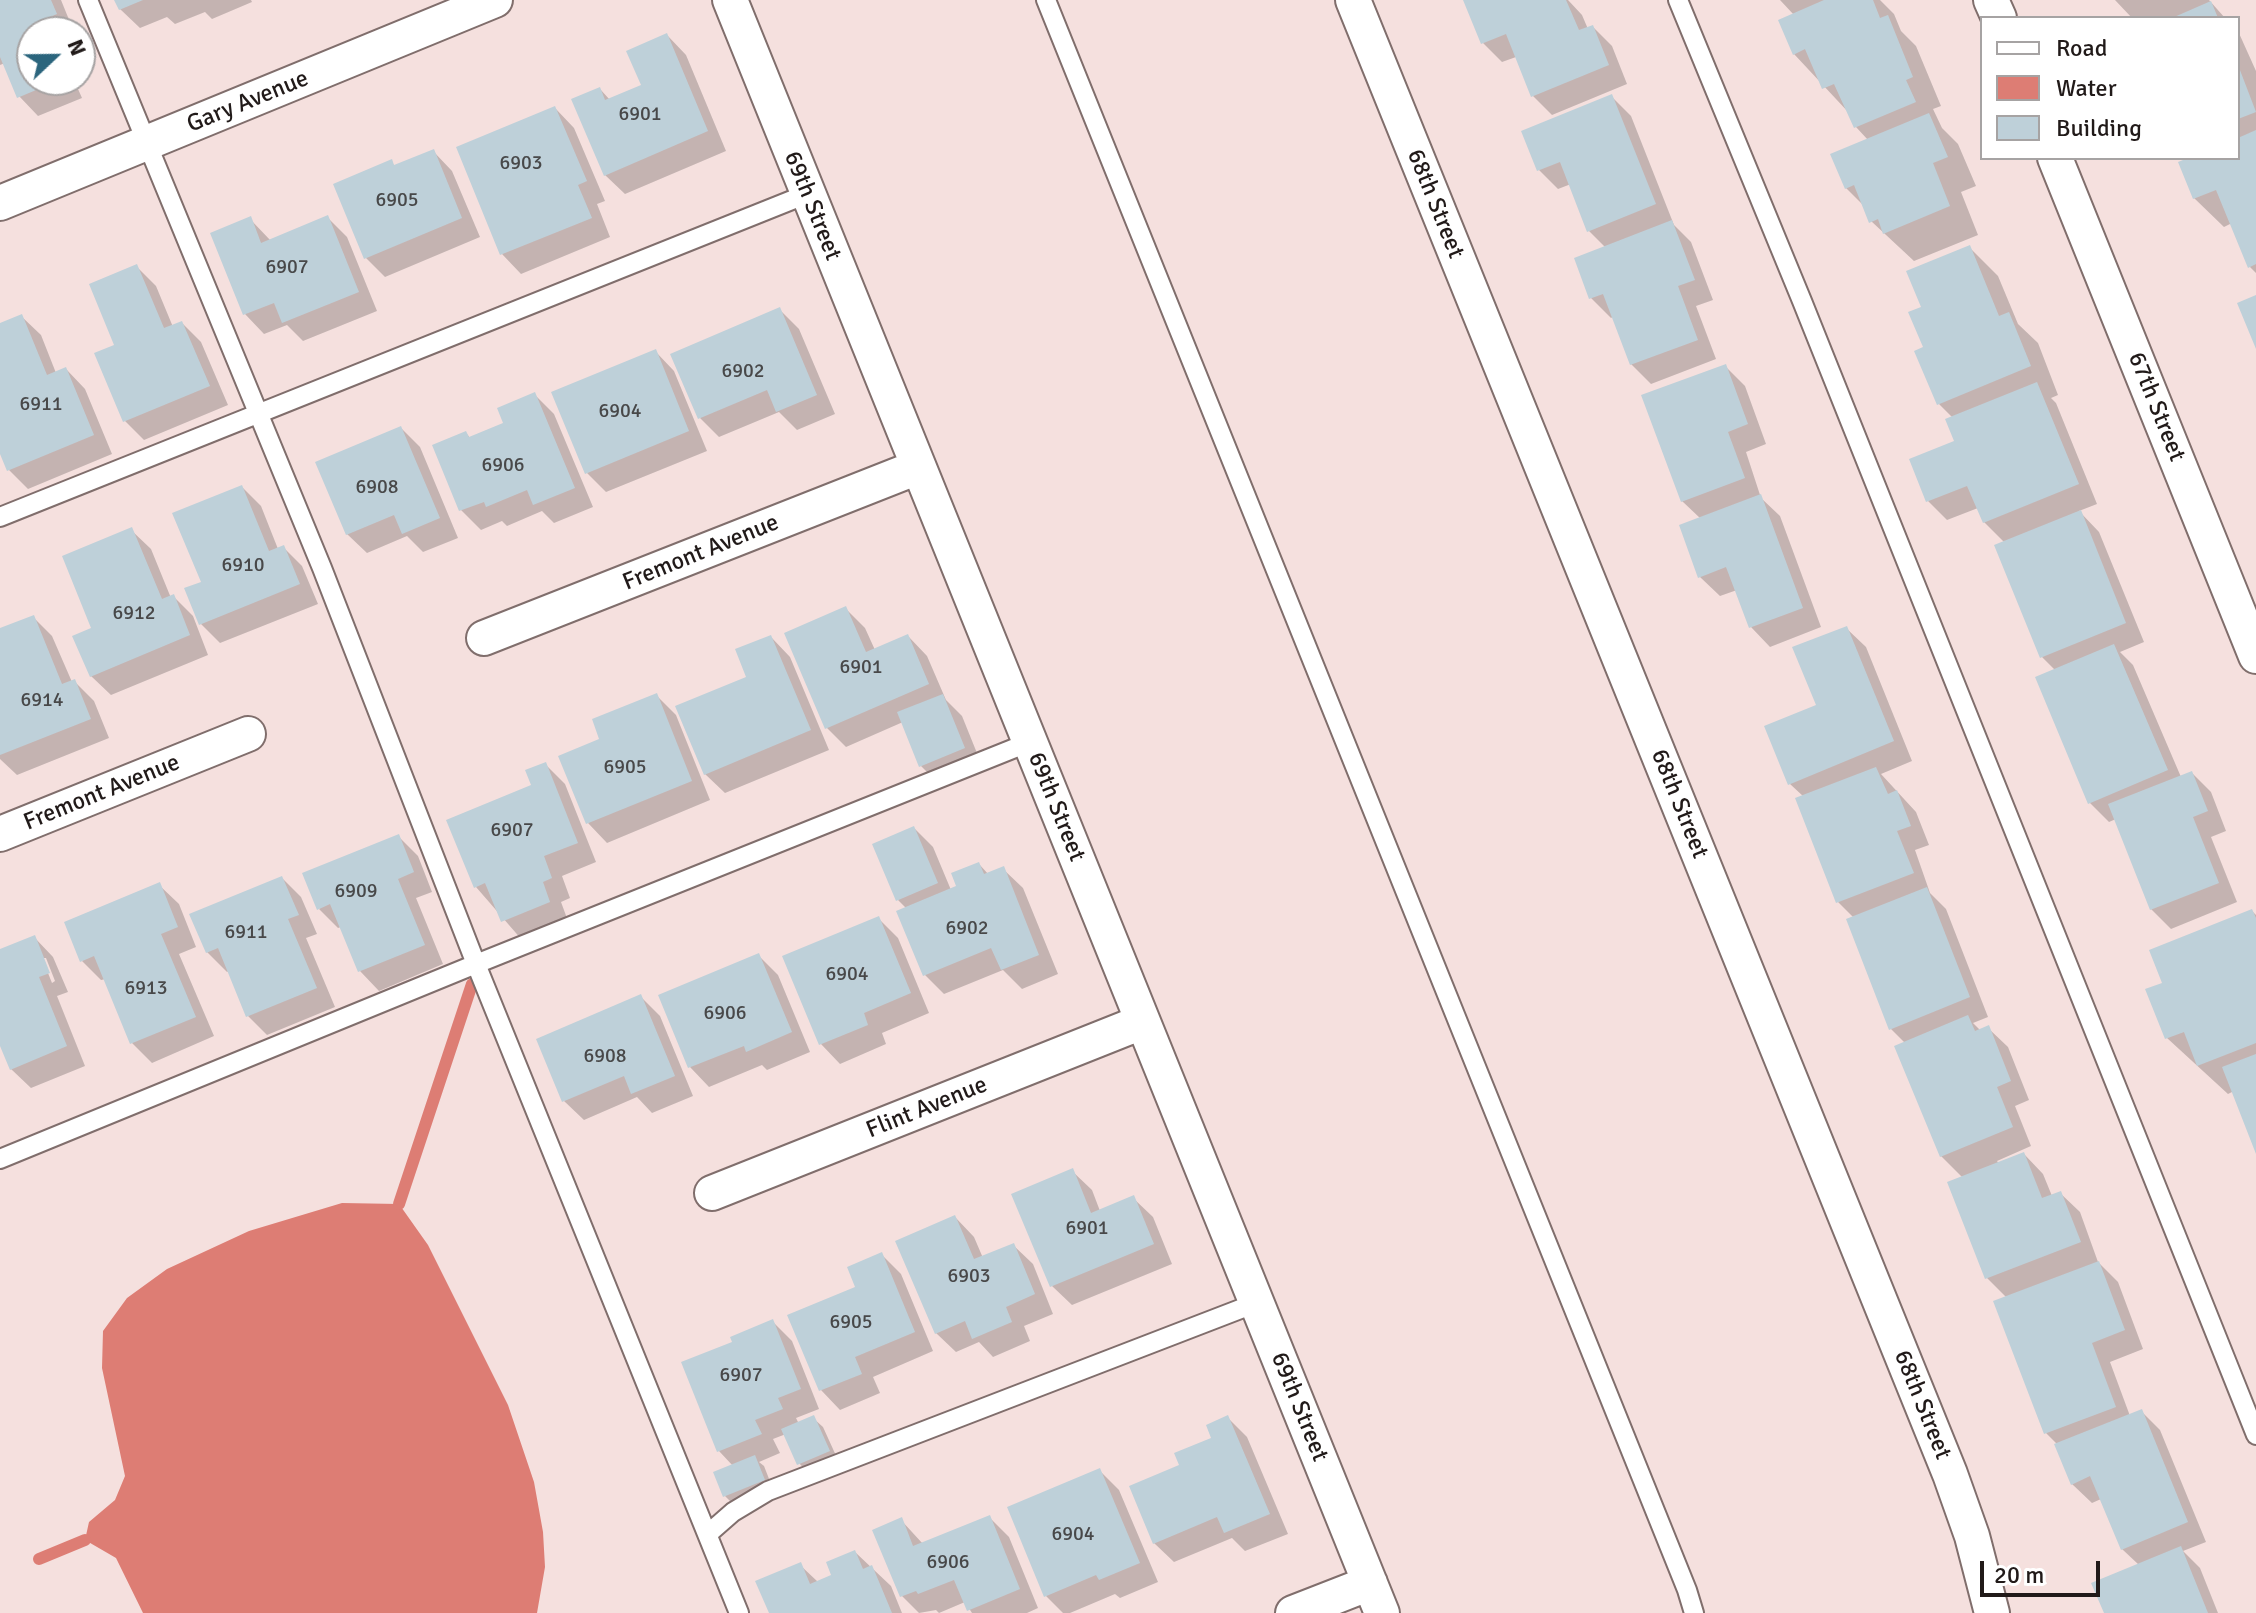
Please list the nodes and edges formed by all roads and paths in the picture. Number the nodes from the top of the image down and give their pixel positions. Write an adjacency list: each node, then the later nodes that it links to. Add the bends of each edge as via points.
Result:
1 (88, 0): 7 (lane)
2 (495, 0): 7 (street, Gary Avenue)
3 (730, 0): 9 (street, 69th Street)
4 (1046, 0): 29 (lane)
5 (1353, 0): 30 (street, 68th Street, via 1930,1422 1972,1536)
6 (1678, 0): 24 (lane)
7 (149, 143): 10 (street, Gary Avenue); 11 (lane)
8 (2056, 160): 15 (street, 67th Street)
9 (807, 194): 11 (lane); 12 (street, 69th Street)
10 (0, 203)
11 (257, 412): 13 (lane); 19 (lane)
12 (918, 467): 14 (street, Fremont Avenue); 17 (street, 69th Street)
13 (0, 517)
14 (484, 638)
15 (2256, 656)
16 (248, 734): 18 (street, Fremont Avenue)
17 (1030, 742): 19 (lane); 20 (street, 69th Street)
18 (0, 834)
19 (476, 964): 21 (lane); 25 (lane)
20 (1142, 1022): 22 (street, Flint Avenue); 23 (street, 69th Street)
21 (0, 1159)
22 (712, 1193)
23 (1256, 1303): 25 (lane, via 768,1491); 26 (street, 69th Street)
24 (2256, 1435)
25 (709, 1533): 27 (lane)
26 (1376, 1598): 28 (street)
27 (739, 1613)
28 (1293, 1613)
29 (1694, 1613)
30 (1992, 1613)

